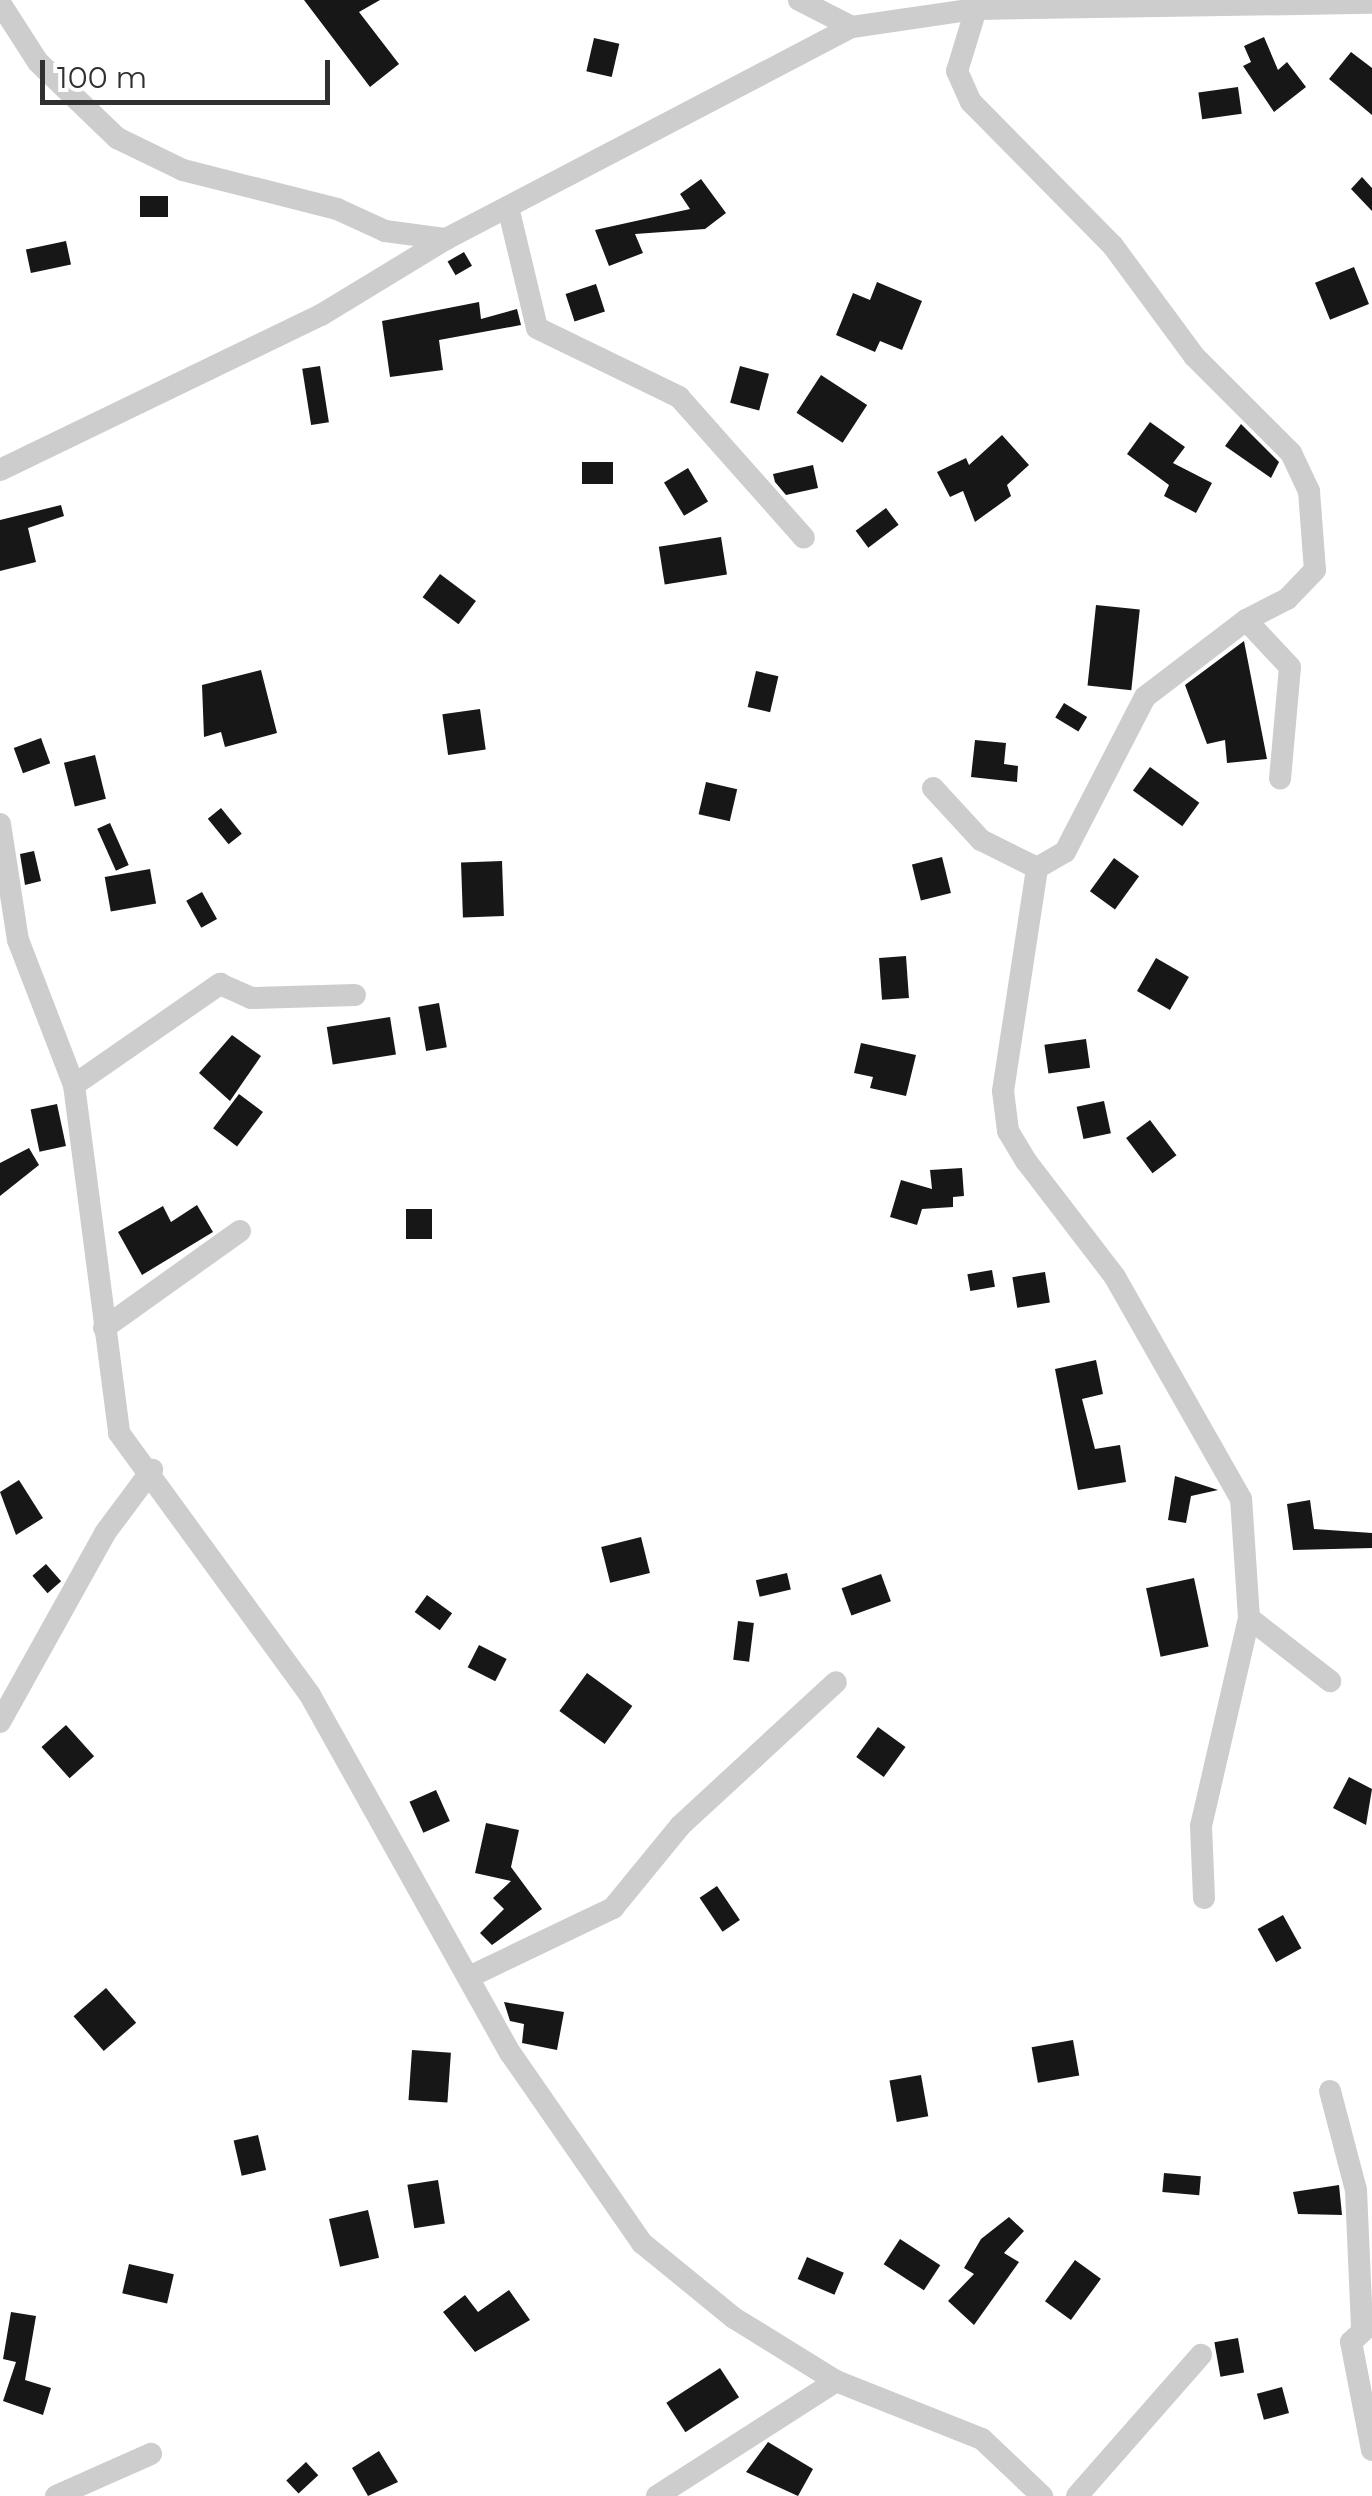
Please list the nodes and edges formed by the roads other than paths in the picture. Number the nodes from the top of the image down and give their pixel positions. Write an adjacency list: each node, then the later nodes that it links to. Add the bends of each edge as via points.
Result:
1 (799, 0): 5 (street)
2 (1372, 3): 4 (street)
3 (0, 4): 7 (street, via 38,62 118,138 200,176 336,209 385,232)
4 (976, 9): 5 (street); 10 (street, via 957,71 970,102 1113,246 1194,356 1291,452 1308,492 1315,570 1287,599)
5 (852, 27): 6 (street)
6 (508, 206): 7 (street); 9 (street, via 536,328 679,397)
7 (446, 239): 8 (street, via 320,316)
8 (0, 470)
9 (804, 538)
10 (1246, 620): 11 (street, via 1290,668); 14 (street, via 1144,697 1065,852)
11 (1280, 779)
12 (933, 788): 14 (street, via 982,840)
13 (0, 824): 16 (street, via 18,940)
14 (1037, 868): 20 (street, via 1010,1013 1008,1131 1115,1277 1242,1499)
15 (355, 995): 16 (street, via 251,998 220,984)
16 (74, 1086): 18 (street)
17 (240, 1232): 18 (street)
18 (104, 1328): 19 (street, via 119,1433)
19 (152, 1470): 23 (street, via 105,1534); 25 (street, via 310,1694)
20 (1249, 1618): 21 (street); 24 (street, via 1201,1826)
21 (1330, 1681)
22 (836, 1682): 25 (street, via 680,1826 613,1908)
23 (0, 1722)
24 (1204, 1898)
25 (470, 1977): 29 (street, via 642,2242 734,2318)
26 (1330, 2091): 27 (street, via 1356,2190)
27 (1367, 2325): 30 (street, via 1351,2364)
28 (1201, 2355): 35 (street)
29 (836, 2382): 33 (street); 34 (street, via 982,2439)
30 (1372, 2450)
31 (152, 2454): 32 (street)
32 (56, 2496)
33 (656, 2496)
34 (1042, 2496)
35 (1077, 2496)

